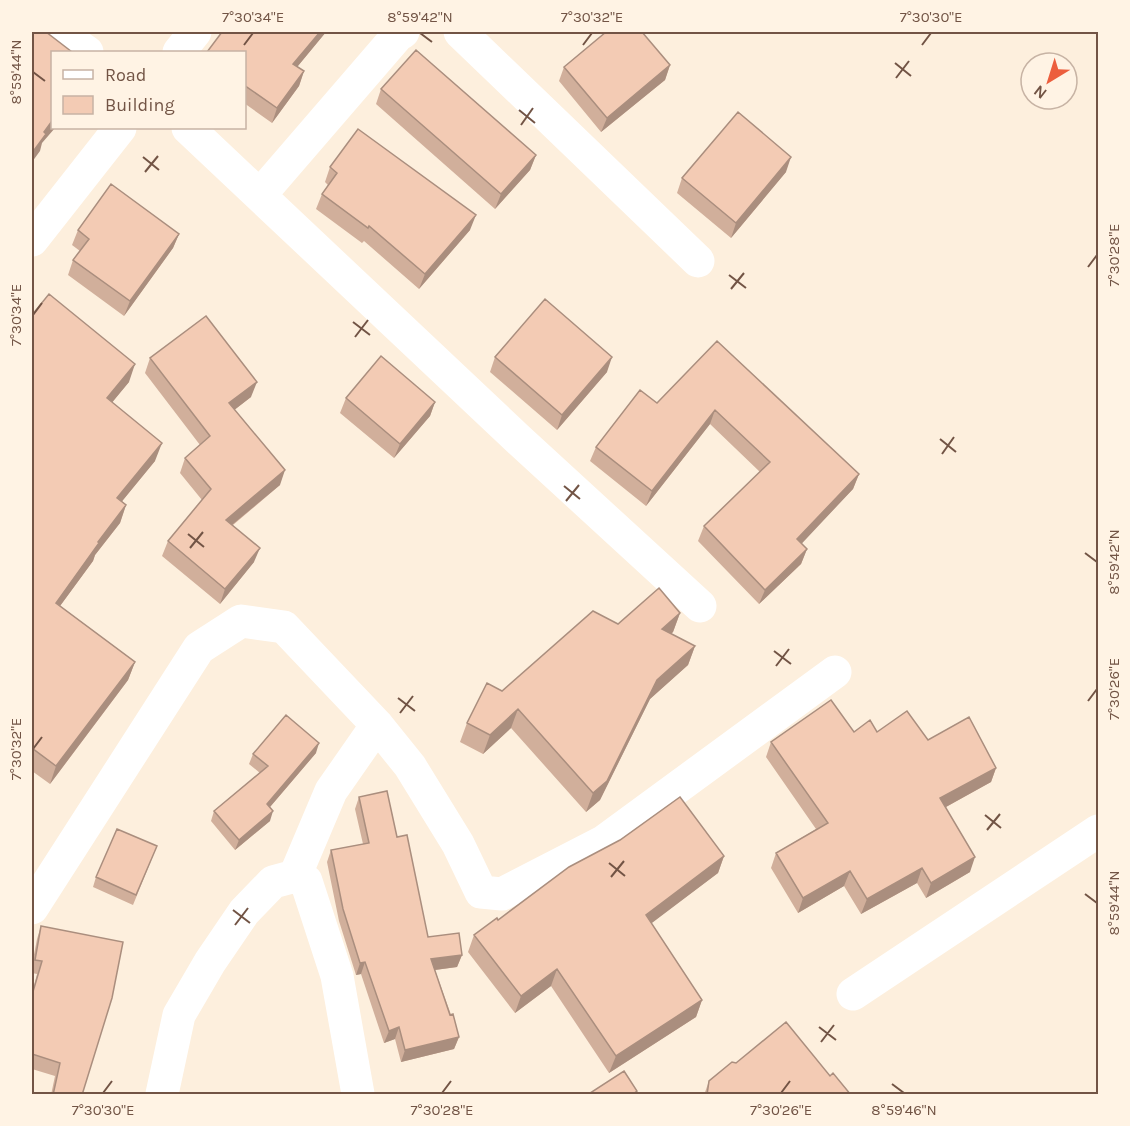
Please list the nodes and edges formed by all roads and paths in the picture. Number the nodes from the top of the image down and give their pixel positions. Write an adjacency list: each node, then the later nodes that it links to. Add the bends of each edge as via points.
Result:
1 (58, 32): 5 (street)
2 (195, 32): 6 (street)
3 (403, 32): 9 (street)
4 (460, 32): 11 (street)
5 (86, 51)
6 (180, 51)
7 (119, 129): 10 (street)
8 (189, 129): 9 (street)
9 (260, 195): 12 (street)
10 (32, 240)
11 (698, 261)
12 (700, 606)
13 (835, 672): 14 (street, via 603,842 502,894 481,892 458,844 410,766)
14 (377, 725): 16 (street, via 331,790); 17 (street, via 284,627 241,621 199,648)
15 (1098, 831): 18 (street)
16 (295, 876): 19 (street, via 273,882 244,912 210,962 179,1015); 20 (street, via 306,881 337,976)
17 (32, 908)
18 (853, 994)
19 (162, 1095)
20 (358, 1095)

